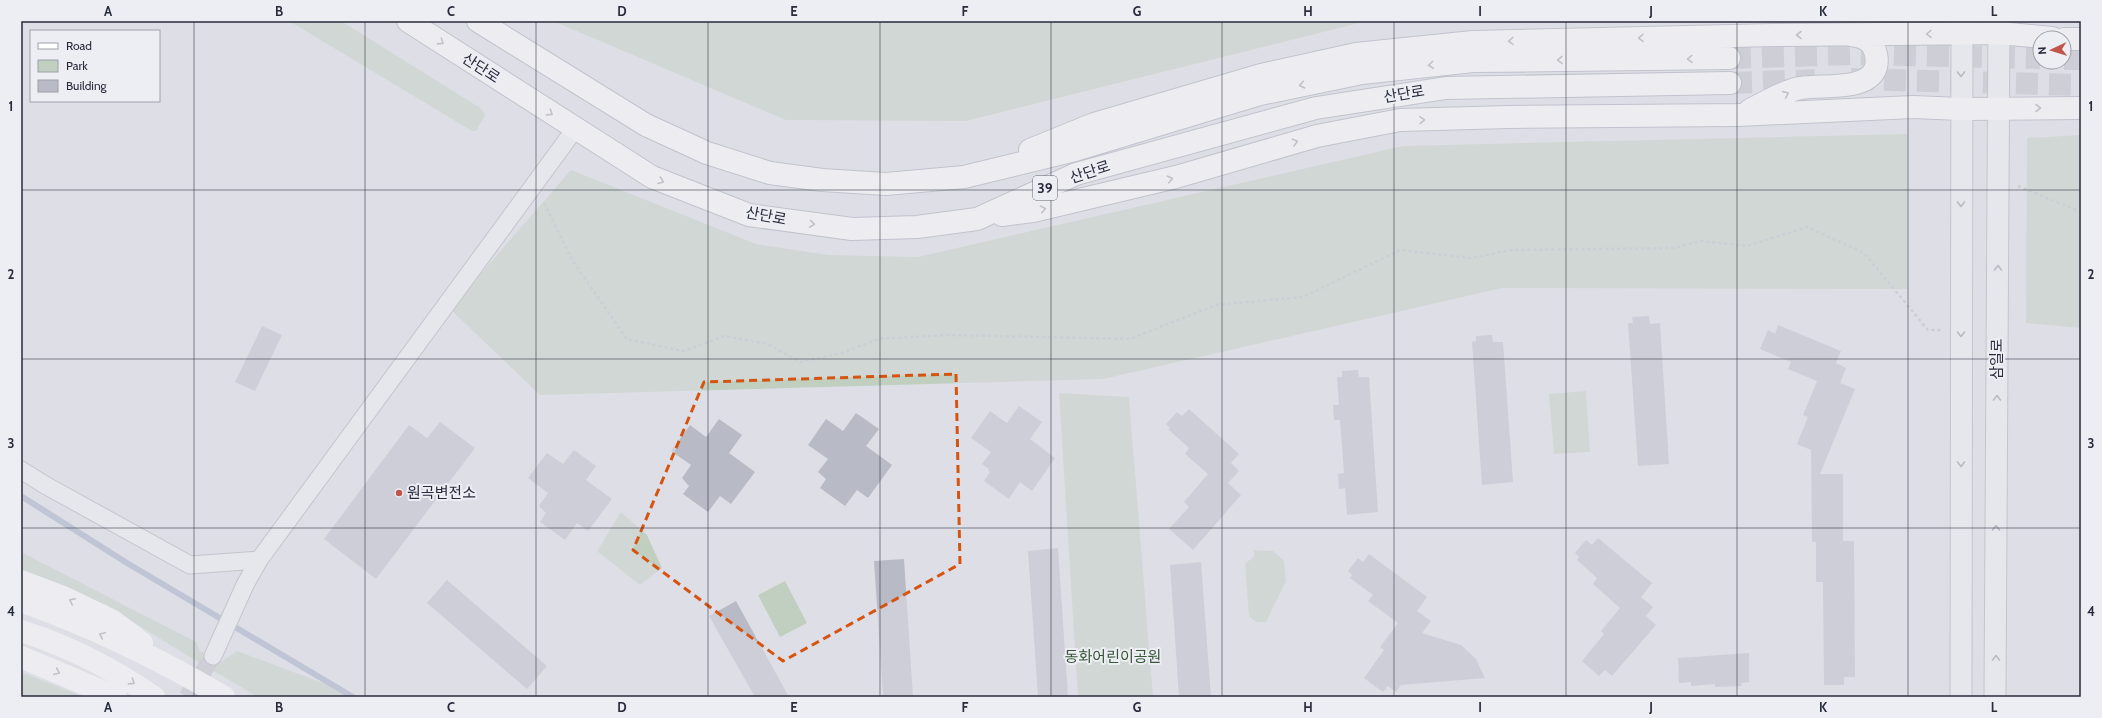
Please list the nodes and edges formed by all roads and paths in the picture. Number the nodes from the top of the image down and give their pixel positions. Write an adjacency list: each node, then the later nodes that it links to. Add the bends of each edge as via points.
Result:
1 (408, 21): 13 (main road, 산단로 / 39, one-way to 13)
2 (478, 21): 14 (main road, 산단로 / 39, via 646,126 707,153 770,173 822,180 886,184)
3 (1962, 27): 4 (main road); 6 (main road, one-way to 6); 11 (street, one-way to 11)
4 (1999, 27): 5 (main road); 9 (street, 삼일로)
5 (2032, 34)
6 (1850, 35): 12 (main road, one-way to 6, via 1799,88 1855,84 1868,78 1875,68 1876,54 1873,46 1865,39); 14 (main road, one-way to 14, via 1473,42 1356,54 1261,74 1094,124)
7 (1729, 58): 14 (main road, 산단로 / 39, one-way to 14, via 1473,61 1362,73 1260,94 1074,150)
8 (1730, 83): 18 (main road, 산단로 / 39, via 1446,88 1316,108 1076,174)
9 (1999, 108): 10 (main road, one-way to 10); 11 (main road); 15 (street, 삼일로)
10 (2081, 108)
11 (1961, 109): 12 (main road, via 1913,107); 19 (street, one-way to 19)
12 (1738, 115): 18 (main road, one-way to 12, via 1032,211 1176,177 1318,136 1400,120 1509,116)
13 (575, 129): 16 (street); 18 (main road, 산단로 / 39, one-way to 18, via 652,177 749,215 852,229 917,227)
14 (964, 177)
15 (1998, 178): 17 (path); 32 (street, 삼일로, one-way to 15)
16 (534, 184): 19 (path, via 572,260 627,339 683,351 724,336 768,344 800,362 842,353 878,339 949,335 1130,339 1216,305 1304,297 1400,250 1470,258 1512,250 1674,248 1701,241 1747,246 1807,227 1864,253 1928,330); 21 (street)
17 (2081, 212)
18 (977, 219)
19 (1961, 331): 31 (street, one-way to 31)
20 (21, 470): 21 (street, via 190,565)
21 (259, 560): 25 (street, via 245,585)
22 (21, 581): 27 (main road, one-way to 22, via 113,621 63,597)
23 (21, 601): 27 (main road, one-way to 23, via 60,615)
24 (21, 631): 29 (main road, one-way to 29, via 55,642 123,676)
25 (217, 650)
26 (21, 657): 28 (main road, one-way to 28)
27 (174, 668): 30 (main road)
28 (116, 697)
29 (154, 697)
30 (224, 697)
31 (1961, 697)
32 (1995, 697)

